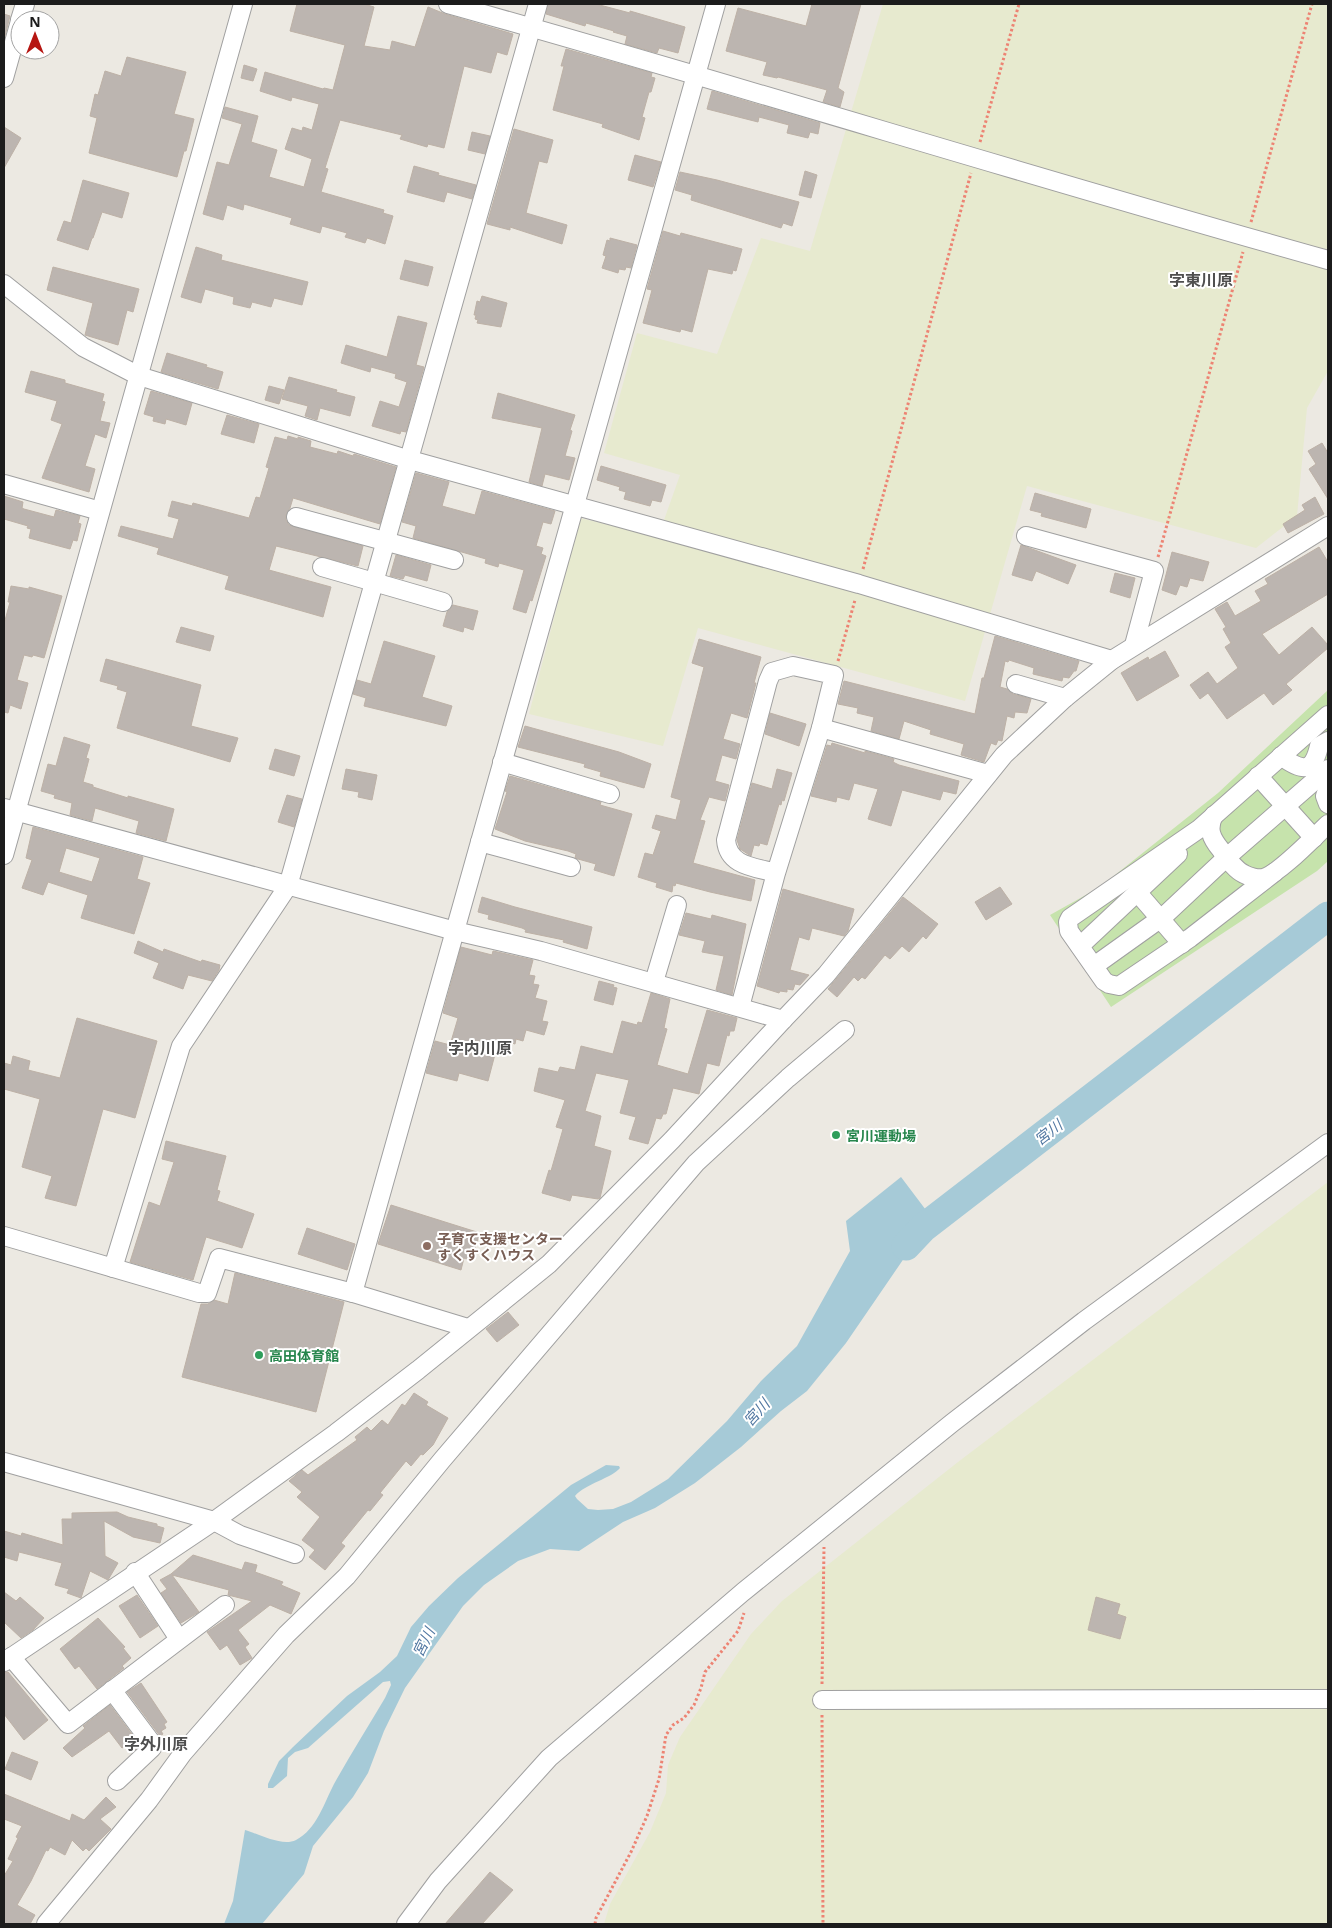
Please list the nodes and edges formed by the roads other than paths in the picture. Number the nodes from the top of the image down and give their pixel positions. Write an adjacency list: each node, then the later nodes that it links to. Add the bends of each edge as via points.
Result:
1 (243, 4): 11 (street)
2 (448, 4): 5 (street)
3 (538, 4): 5 (street)
4 (716, 4): 7 (street)
5 (532, 27): 7 (street); 12 (street)
6 (10, 57): 8 (street)
7 (697, 74): 9 (street); 14 (street)
8 (4, 78)
9 (1328, 260)
10 (4, 284): 11 (street, via 82,347)
11 (139, 376): 12 (street); 15 (street)
12 (410, 460): 14 (street); 19 (street)
13 (4, 484): 15 (street)
14 (575, 506): 25 (street, via 860,584); 32 (street)
15 (100, 511): 40 (street)
16 (296, 518): 19 (street)
17 (1328, 526): 24 (street)
18 (1026, 536): 24 (street, via 1154,572)
19 (387, 542): 20 (street); 22 (street)
20 (454, 560)
21 (322, 567): 22 (street)
22 (375, 582): 23 (street); 51 (street)
23 (443, 602)
24 (1134, 645): 25 (street)
25 (1112, 660): 27 (street)
26 (1016, 684): 27 (street)
27 (1065, 698): 34 (street)
28 (1328, 714): 31 (street)
29 (821, 728): 34 (street); 50 (street); 50 (street, via 834,675 793,666 772,672 726,840 734,860)
30 (1328, 741): 31 (street, via 1320,746 1310,766 1293,765)
31 (1281, 756): 35 (street)
32 (502, 762): 37 (street); 45 (street)
33 (1328, 769): 39 (street)
34 (988, 774): 61 (street, via 826,975)
35 (1258, 776): 39 (street); 41 (street)
36 (1328, 787): 38 (street, via 1325,796)
37 (610, 794)
38 (1328, 804)
39 (1286, 807): 44 (street); 47 (street)
40 (10, 810): 46 (street); 51 (street)
41 (1214, 815): 43 (street); 47 (street, via 1210,830 1212,839)
42 (1328, 824): 44 (street)
43 (1189, 836): 52 (street, via 1184,848); 57 (street, via 1070,918 1069,931)
44 (1314, 838): 49 (street)
45 (480, 842): 48 (street); 55 (street)
46 (4, 855)
47 (1227, 857): 49 (street, via 1243,874 1263,878); 54 (street)
48 (571, 867)
49 (1275, 872): 56 (street)
50 (776, 873): 60 (street)
51 (288, 886): 55 (street); 65 (street, via 181,1046)
52 (1137, 892): 54 (street); 57 (street)
53 (677, 905): 59 (street)
54 (1160, 919): 56 (street); 58 (street)
55 (455, 931): 59 (street); 66 (street)
56 (1182, 944): 58 (street, via 1119,986 1108,984)
57 (1080, 946): 58 (street)
58 (1094, 966)
59 (654, 982): 60 (street)
60 (740, 1008): 61 (street)
61 (783, 1020): 67 (street, via 591,1224 548,1264)
62 (845, 1030): 79 (street, via 696,1163 347,1576 286,1634 183,1753 149,1800)
63 (1328, 1143): 80 (street, via 1084,1321 743,1592 549,1758 438,1881)
64 (4, 1236): 65 (street)
65 (113, 1268): 66 (street, via 207,1292 219,1258)
66 (354, 1293): 67 (street)
67 (468, 1328): 69 (street, via 336,1433)
68 (4, 1462): 69 (street)
69 (214, 1521): 70 (street, via 240,1535); 71 (street)
70 (294, 1554)
71 (135, 1572): 73 (street); 74 (street)
72 (224, 1605): 73 (street)
73 (179, 1639): 75 (street)
74 (8, 1659): 75 (street, via 68,1724)
75 (112, 1690): 78 (street, via 151,1742 152,1748)
76 (1328, 1699): 77 (street)
77 (822, 1700)
78 (117, 1781)
79 (46, 1924)
80 (406, 1924)

